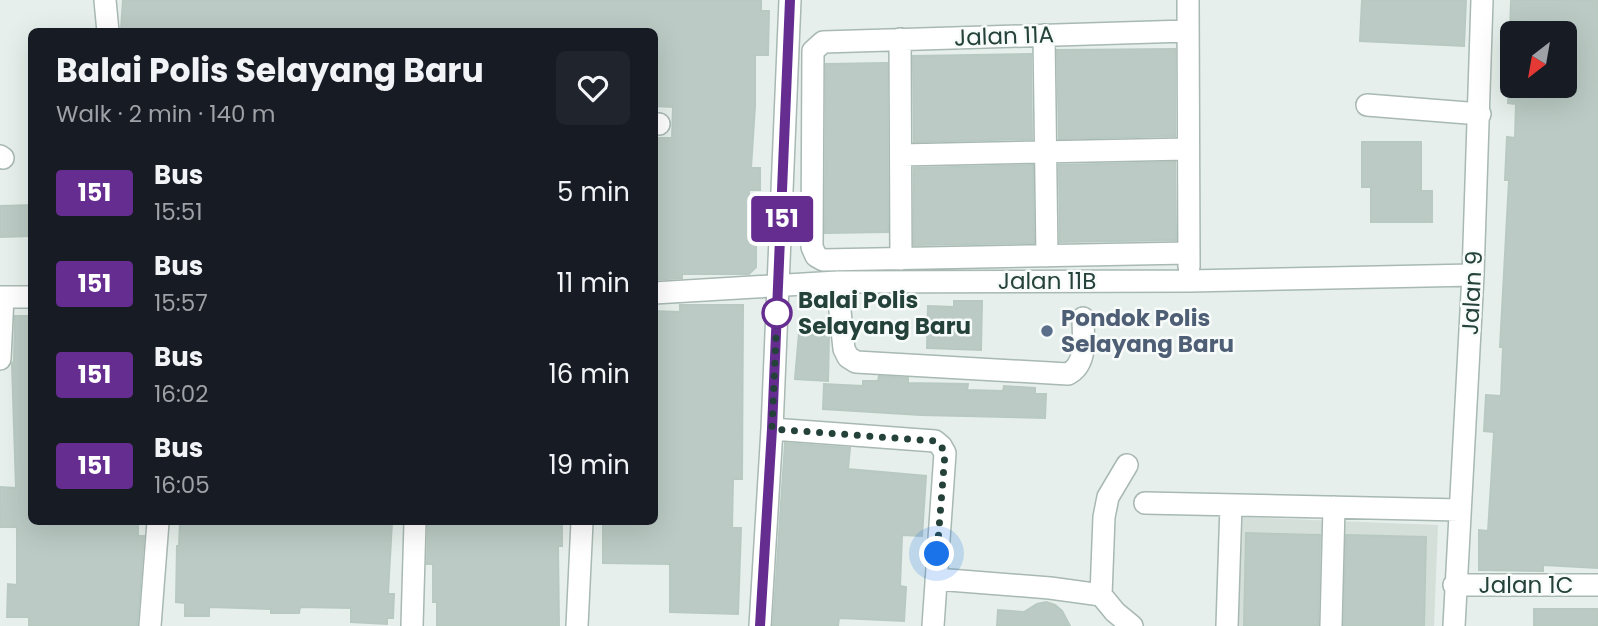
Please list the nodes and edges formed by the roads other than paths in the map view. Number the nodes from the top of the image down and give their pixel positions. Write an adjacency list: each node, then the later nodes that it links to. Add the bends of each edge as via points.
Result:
1 (105, 0): 5 (street)
2 (790, 0): 9 (street)
3 (1188, 0): 6 (street)
4 (1482, 0): 12 (street, Jalan 9)
5 (108, 28)
6 (1186, 31): 7 (street, Jalan 11A); 13 (street)
7 (1044, 35): 8 (street, Jalan 11A); 14 (street)
8 (900, 40): 10 (street, Jalan 11A, via 822,42 813,51); 15 (street)
9 (788, 83): 10 (street); 22 (street)
10 (811, 83): 18 (street, via 816,256 823,260)
11 (1367, 106): 12 (street)
12 (1480, 114): 19 (street, Jalan 9)
13 (1186, 149): 14 (street); 16 (street)
14 (1046, 152): 15 (street); 17 (street)
15 (901, 155): 18 (street)
16 (1188, 253): 17 (street); 20 (street)
17 (1047, 256): 18 (street)
18 (901, 259)
19 (1472, 275): 20 (street, Jalan 11B); 33 (street, Jalan 9)
20 (1189, 281): 21 (street, Jalan 11B)
21 (837, 282): 22 (street, Jalan 11B); 26 (street, via 844,349 856,362 1068,373 1077,370 1082,359)
22 (779, 285): 23 (street, Jalan 11B); 28 (street)
23 (658, 293)
24 (28, 296): 25 (street)
25 (2, 297): 27 (street)
26 (1083, 318)
27 (0, 359)
28 (772, 429): 37 (street, via 935,441 941,446 945,453); 44 (street)
29 (1127, 465): 40 (street, via 1108,497 1104,517)
30 (1145, 503): 31 (street)
31 (1231, 505): 32 (street); 47 (street)
32 (1334, 507): 33 (street); 48 (street)
33 (1461, 510): 38 (street, Jalan 9)
34 (158, 525): 41 (street)
35 (415, 525): 42 (street)
36 (582, 525): 43 (street)
37 (936, 579): 40 (street); 45 (street)
38 (1454, 585): 39 (street, Jalan 1C); 49 (street, Jalan 9)
39 (1598, 585)
40 (1101, 595): 46 (street)
41 (150, 626)
42 (412, 626)
43 (577, 626)
44 (760, 626)
45 (933, 626)
46 (1132, 626)
47 (1227, 626)
48 (1331, 626)
49 (1454, 626)

